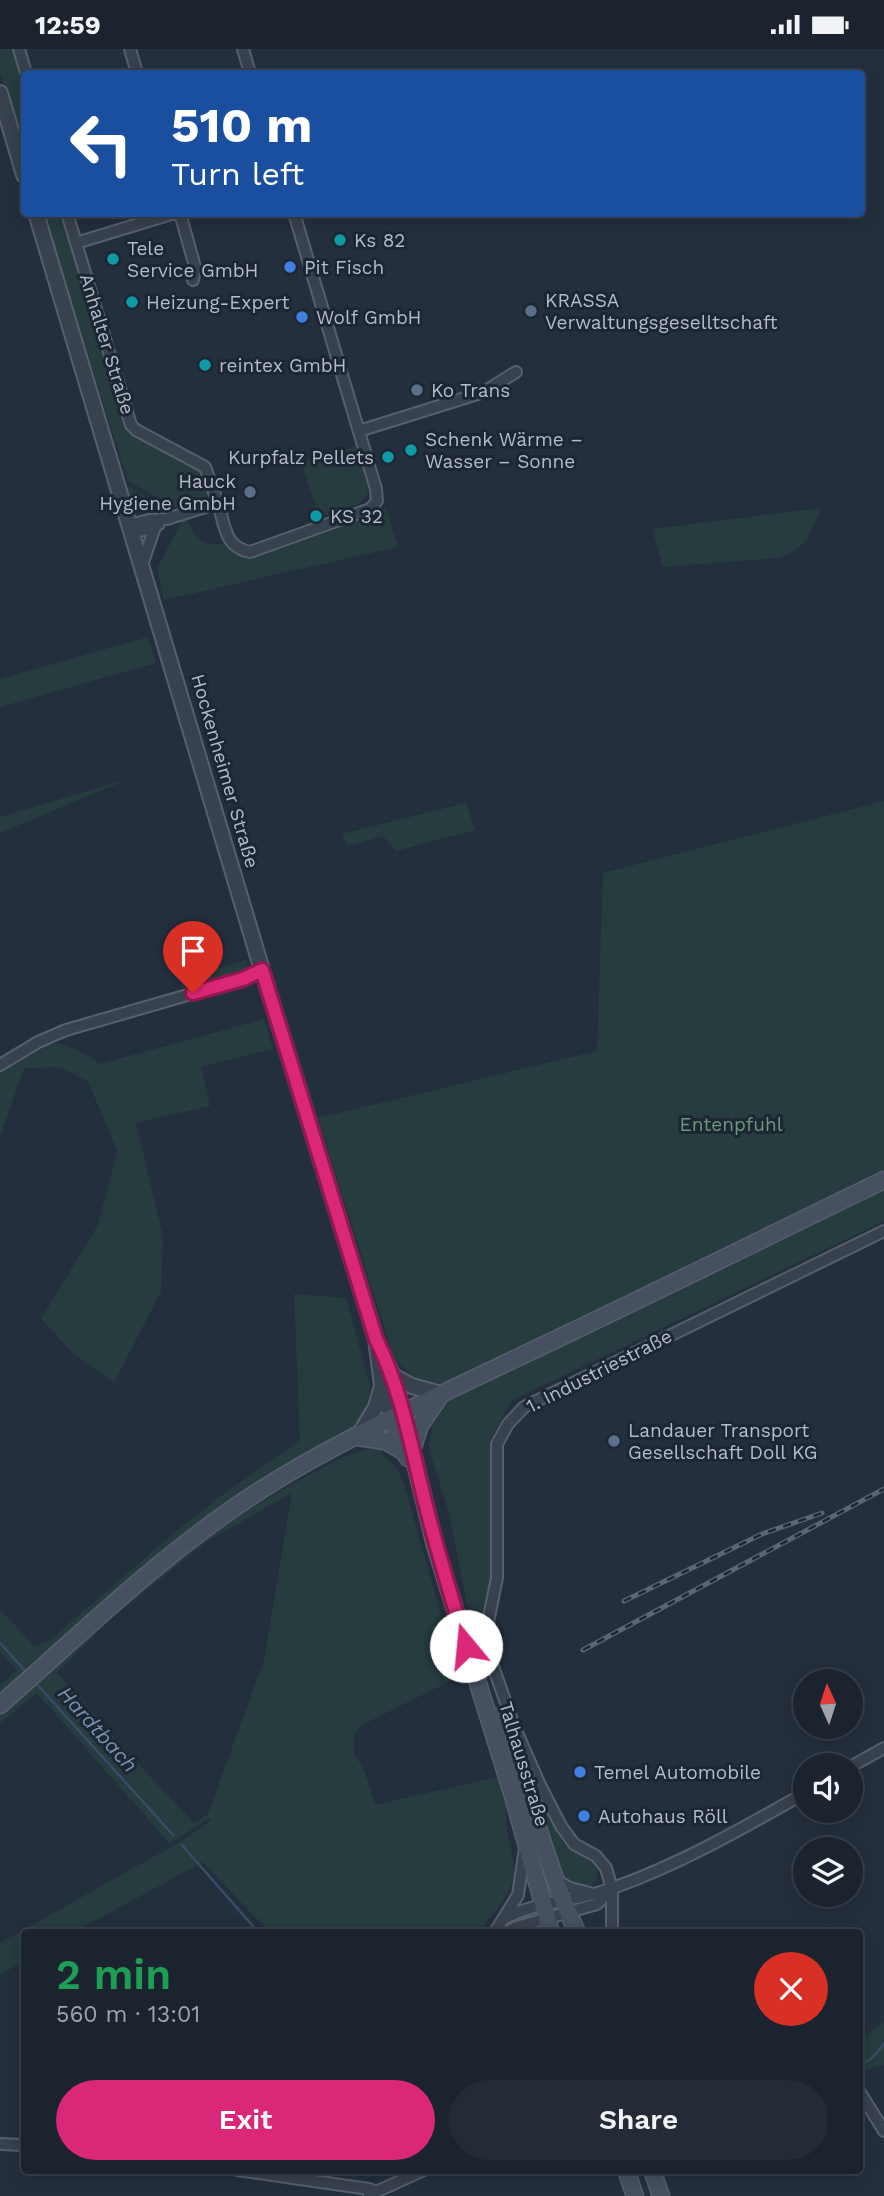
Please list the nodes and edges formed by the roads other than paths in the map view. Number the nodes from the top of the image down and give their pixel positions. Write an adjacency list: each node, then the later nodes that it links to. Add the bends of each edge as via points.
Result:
1 (19, 49): 4 (street)
2 (130, 49): 5 (street)
3 (243, 49): 6 (street)
4 (25, 70)
5 (136, 70)
6 (249, 70)
7 (0, 93): 8 (street)
8 (21, 165)
9 (37, 217): 21 (street, Hockenheimer Straße)
10 (69, 217): 14 (street, Anhalter Straße)
11 (164, 217): 14 (street)
12 (179, 217): 15 (street, via 195,267)
13 (295, 217): 17 (street)
14 (76, 243): 18 (street, Anhalter Straße, via 131,425 205,467)
15 (193, 280)
16 (516, 372): 17 (street, via 484,392)
17 (359, 431): 18 (street, Anhalter Straße, via 376,489 377,502 370,509 250,552 230,543)
18 (218, 503): 19 (street)
19 (167, 519): 20 (street); 21 (street, via 149,520)
20 (155, 527): 21 (street); 22 (street)
21 (131, 529): 22 (street, Hockenheimer Straße)
22 (142, 565): 23 (street, Hockenheimer Straße)
23 (262, 970): 24 (street, via 66,1030); 27 (street, Hockenheimer Straße)
24 (0, 1065)
25 (884, 1180): 28 (main road)
26 (884, 1231): 39 (street, 1. Industriestraße, via 523,1407 497,1444 497,1578 487,1627 491,1661 515,1728 561,1826 574,1844 604,1864)
27 (388, 1380): 28 (street); 29 (street, Hockenheimer Straße); 30 (street)
28 (441, 1394): 29 (main road); 31 (main road)
29 (398, 1416): 30 (main road); 31 (main road, Hockenheimer Straße)
30 (358, 1437): 31 (main road); 33 (main road, via 287,1474 195,1536)
31 (408, 1450): 32 (main road, Hockenheimer Straße)
32 (475, 1674): 37 (main road, Talhausstraße); 38 (main road, Talhausstraße, via 514,1755)
33 (0, 1705)
34 (884, 1748): 35 (street)
35 (863, 1760)
36 (793, 1800): 39 (street, via 698,1853)
37 (526, 1842): 42 (street, via 521,1886); 43 (main road, Talhausstraße)
38 (554, 1879): 40 (street); 41 (main road, Talhausstraße)
39 (612, 1889): 40 (street); 41 (street, via 597,1904); 47 (street)
40 (593, 1894): 41 (street)
41 (565, 1907): 43 (street); 46 (main road, Talhausstraße)
42 (505, 1918): 43 (street, via 525,1909); 44 (street)
43 (547, 1919): 45 (street)
44 (497, 1929)
45 (515, 1929)
46 (576, 1929)
47 (612, 1929)
48 (863, 2097): 49 (street)
49 (884, 2131)
50 (0, 2144): 51 (street)
51 (21, 2145)
52 (266, 2174): 56 (street)
53 (415, 2174): 57 (street)
54 (627, 2174): 59 (main road)
55 (653, 2174): 60 (main road)
56 (330, 2183): 57 (street, via 369,2189); 58 (street)
57 (371, 2194)
58 (339, 2196)
59 (635, 2196)
60 (661, 2196)

